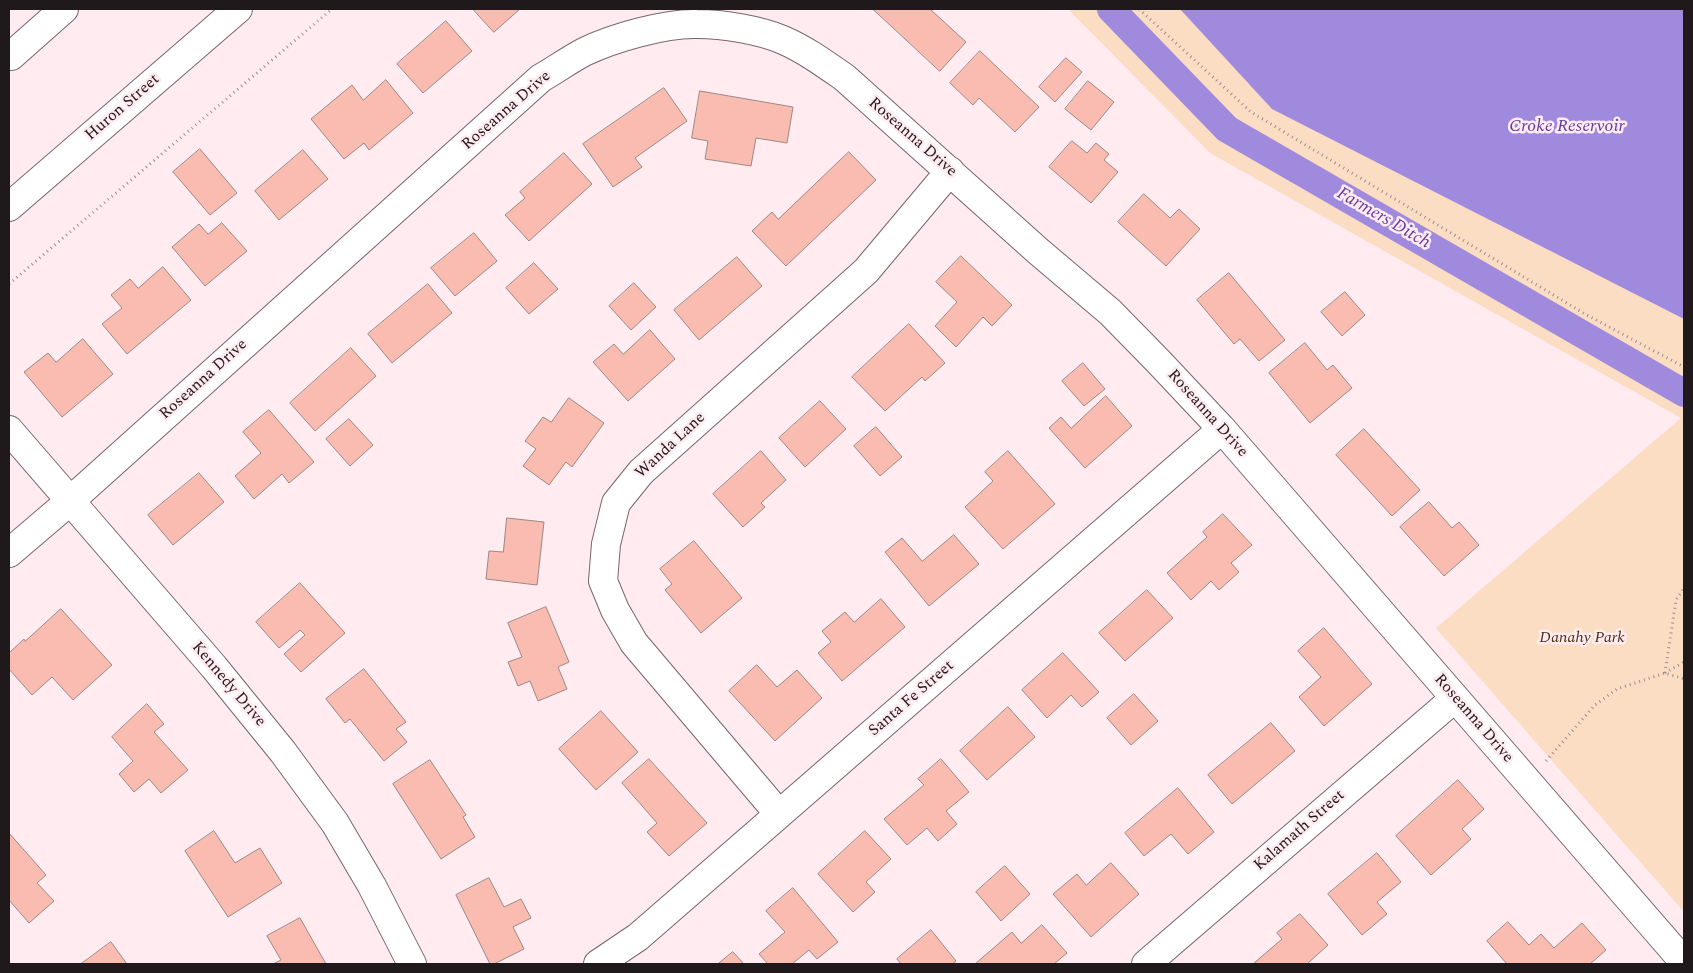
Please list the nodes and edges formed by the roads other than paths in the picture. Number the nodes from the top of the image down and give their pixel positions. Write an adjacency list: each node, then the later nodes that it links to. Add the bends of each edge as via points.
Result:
1 (64, 9): 4 (street)
2 (238, 9): 6 (street, Huron Street)
3 (683, 17): 5 (street, Roseanna Drive, via 697,24 742,29 782,40 811,54 845,78); 9 (street, Roseanna Drive, via 657,29 584,52 541,78)
4 (11, 56)
5 (950, 171): 7 (street, Roseanna Drive, via 1110,312); 12 (street, Wanda Lane, via 866,271 640,472 616,503 606,544 603,581 615,610 634,643)
6 (9, 207)
7 (1222, 429): 11 (street, Roseanna Drive); 12 (street, Santa Fe Street)
8 (9, 430): 9 (street, Kennedy Drive)
9 (70, 501): 10 (street, Roseanna Drive); 14 (street, Kennedy Drive, via 283,752 335,824 372,886)
10 (9, 553)
11 (1455, 698): 13 (street, Roseanna Drive); 16 (street, Kalamath Street)
12 (779, 814): 15 (street, Santa Fe Street, via 638,937)
13 (1684, 962)
14 (412, 964)
15 (598, 964)
16 (1146, 964)

